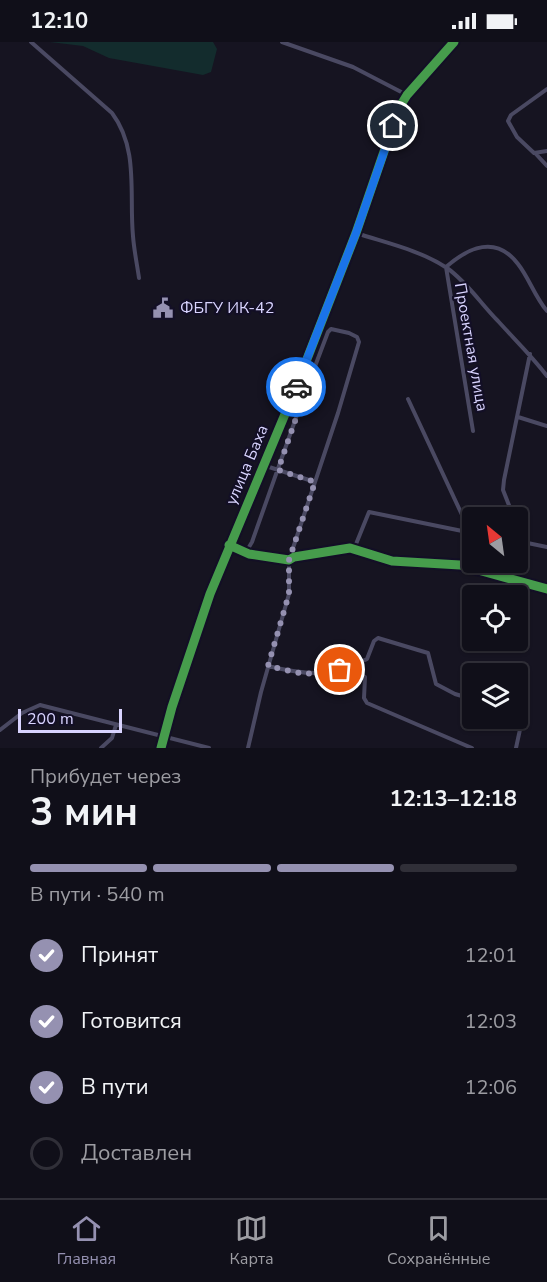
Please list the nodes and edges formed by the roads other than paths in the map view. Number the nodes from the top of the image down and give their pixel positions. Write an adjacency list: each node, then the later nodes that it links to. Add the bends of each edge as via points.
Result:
1 (31, 42): 12 (street, via 122,126 129,151)
2 (282, 42): 4 (street)
3 (454, 42): 6 (street, улица Баха)
4 (297, 44): 6 (street)
5 (547, 89): 8 (street, via 508,118 512,130)
6 (407, 95): 10 (street, улица Баха)
7 (547, 151): 8 (street)
8 (534, 153): 9 (street)
9 (547, 166)
10 (356, 233): 11 (street, via 423,255); 16 (street, улица Баха)
11 (446, 267): 13 (street, via 467,252 496,247 519,265); 14 (street); 21 (street, Проектная улица)
12 (139, 278)
13 (547, 311)
14 (530, 353): 15 (street); 19 (street)
15 (547, 376)
16 (293, 395): 17 (street); 22 (street, улица Баха)
17 (303, 398): 23 (street); 24 (street, via 328,332 331,329 357,337 359,342)
18 (408, 399): 26 (street)
19 (518, 417): 20 (street); 25 (street, via 503,490)
20 (547, 426)
21 (473, 430)
22 (262, 465): 23 (street); 29 (street, улица Баха)
23 (278, 470): 24 (street); 32 (street)
24 (315, 482): 33 (street)
25 (510, 507)
26 (462, 514)
27 (462, 531): 31 (street, via 369,512)
28 (528, 542): 30 (street)
29 (229, 545): 32 (street); 41 (street, улица Баха)
30 (547, 547)
31 (354, 549): 33 (street); 34 (street, via 392,561 460,565)
32 (246, 552): 33 (street)
33 (289, 560): 35 (street, via 289,594)
34 (547, 590)
35 (268, 666): 36 (street, via 304,674); 45 (street)
36 (340, 670): 37 (street, via 367,659 378,638 428,653 436,684); 46 (street, via 365,677 367,703)
37 (462, 696)
38 (116, 726): 40 (street, via 40,705); 41 (street); 42 (street, via 112,738)
39 (520, 729): 47 (street)
40 (0, 730)
41 (164, 735): 43 (street, улица Баха); 44 (street)
42 (101, 748)
43 (161, 748)
44 (209, 748)
45 (248, 748)
46 (472, 748)
47 (516, 748)

